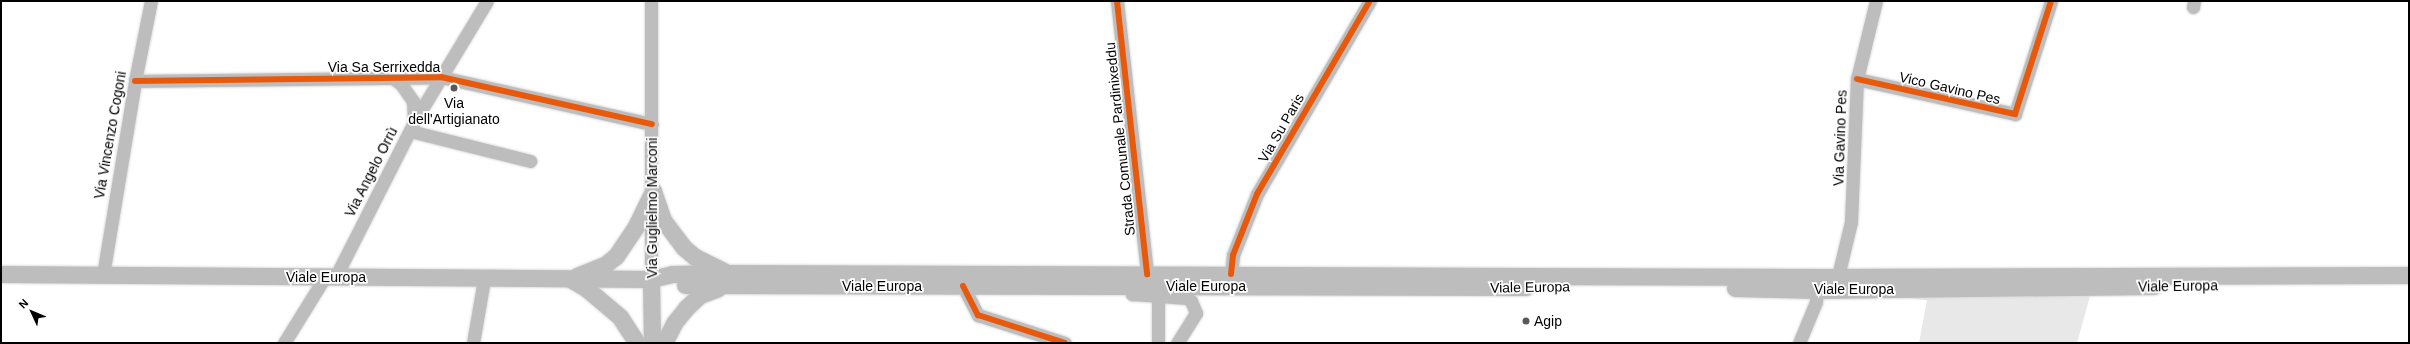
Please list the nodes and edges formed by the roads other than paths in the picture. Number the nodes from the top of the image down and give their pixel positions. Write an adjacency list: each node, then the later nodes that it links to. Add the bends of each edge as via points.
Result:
1 (151, 1): 11 (street, Via Vincenzo Cogoni)
2 (651, 1): 12 (street, Via Guglielmo Marconi)
3 (1117, 1): 17 (street, Strada Comunale Pardinixeddu)
4 (1370, 1): 18 (street, Via Su Paris, via 1257,194 1233,255)
5 (1876, 1): 10 (street, Via Gavino Pes)
6 (2051, 1): 10 (street, Vico Gavino Pes, via 2015,114)
7 (483, 4): 8 (street, Via Angelo Orrù)
8 (441, 77): 9 (street, Via Sa Serrixedda); 12 (street, Via Sa Serrixedda); 13 (street, Via Angelo Orrù)
9 (393, 78): 11 (street, Via Sa Serrixedda); 13 (street, via 401,84 413,101)
10 (1857, 79): 21 (street, Via Gavino Pes, via 1851,222)
11 (135, 81): 19 (street, Via Vincenzo Cogoni)
12 (652, 124): 15 (street, Via Guglielmo Marconi)
13 (412, 127): 14 (street); 22 (street, Via Angelo Orrù)
14 (530, 161)
15 (653, 191): 24 (main road, via 636,226 616,256 606,264); 25 (street, Via Guglielmo Marconi); 26 (main road, via 663,220 683,247)
16 (3, 274): 19 (main road, Viale Europa)
17 (1147, 274): 18 (main road, Viale Europa); 26 (main road, Viale Europa)
18 (1231, 274): 21 (main road, Viale Europa)
19 (103, 275): 22 (main road, Viale Europa)
20 (2409, 275): 21 (main road, Viale Europa)
21 (1838, 276)
22 (330, 278): 23 (main road, Viale Europa); 32 (street, Via Angelo Orrù)
23 (484, 279): 24 (main road, Viale Europa); 33 (street)
24 (570, 279): 25 (main road, Viale Europa); 34 (main road, via 587,289 620,317)
25 (651, 279): 26 (main road, Viale Europa, via 673,285); 35 (main road, Via Guglielmo Marconi)
26 (726, 279): 28 (main road, Viale Europa); 36 (main road, via 700,295 686,308 674,323)
27 (2409, 285): 30 (main road, Viale Europa)
28 (963, 286): 29 (main road, Viale Europa); 37 (street, via 978,315)
29 (1129, 286): 30 (main road, Viale Europa, via 1656,286); 31 (street, via 1132,294)
30 (1817, 290): 40 (street, via 1816,302)
31 (1158, 297): 38 (street); 39 (street, via 1187,298 1196,308 1196,313)
32 (284, 343)
33 (473, 343)
34 (637, 343)
35 (652, 343)
36 (664, 343)
37 (1065, 343)
38 (1158, 343)
39 (1177, 343)
40 (1799, 343)

